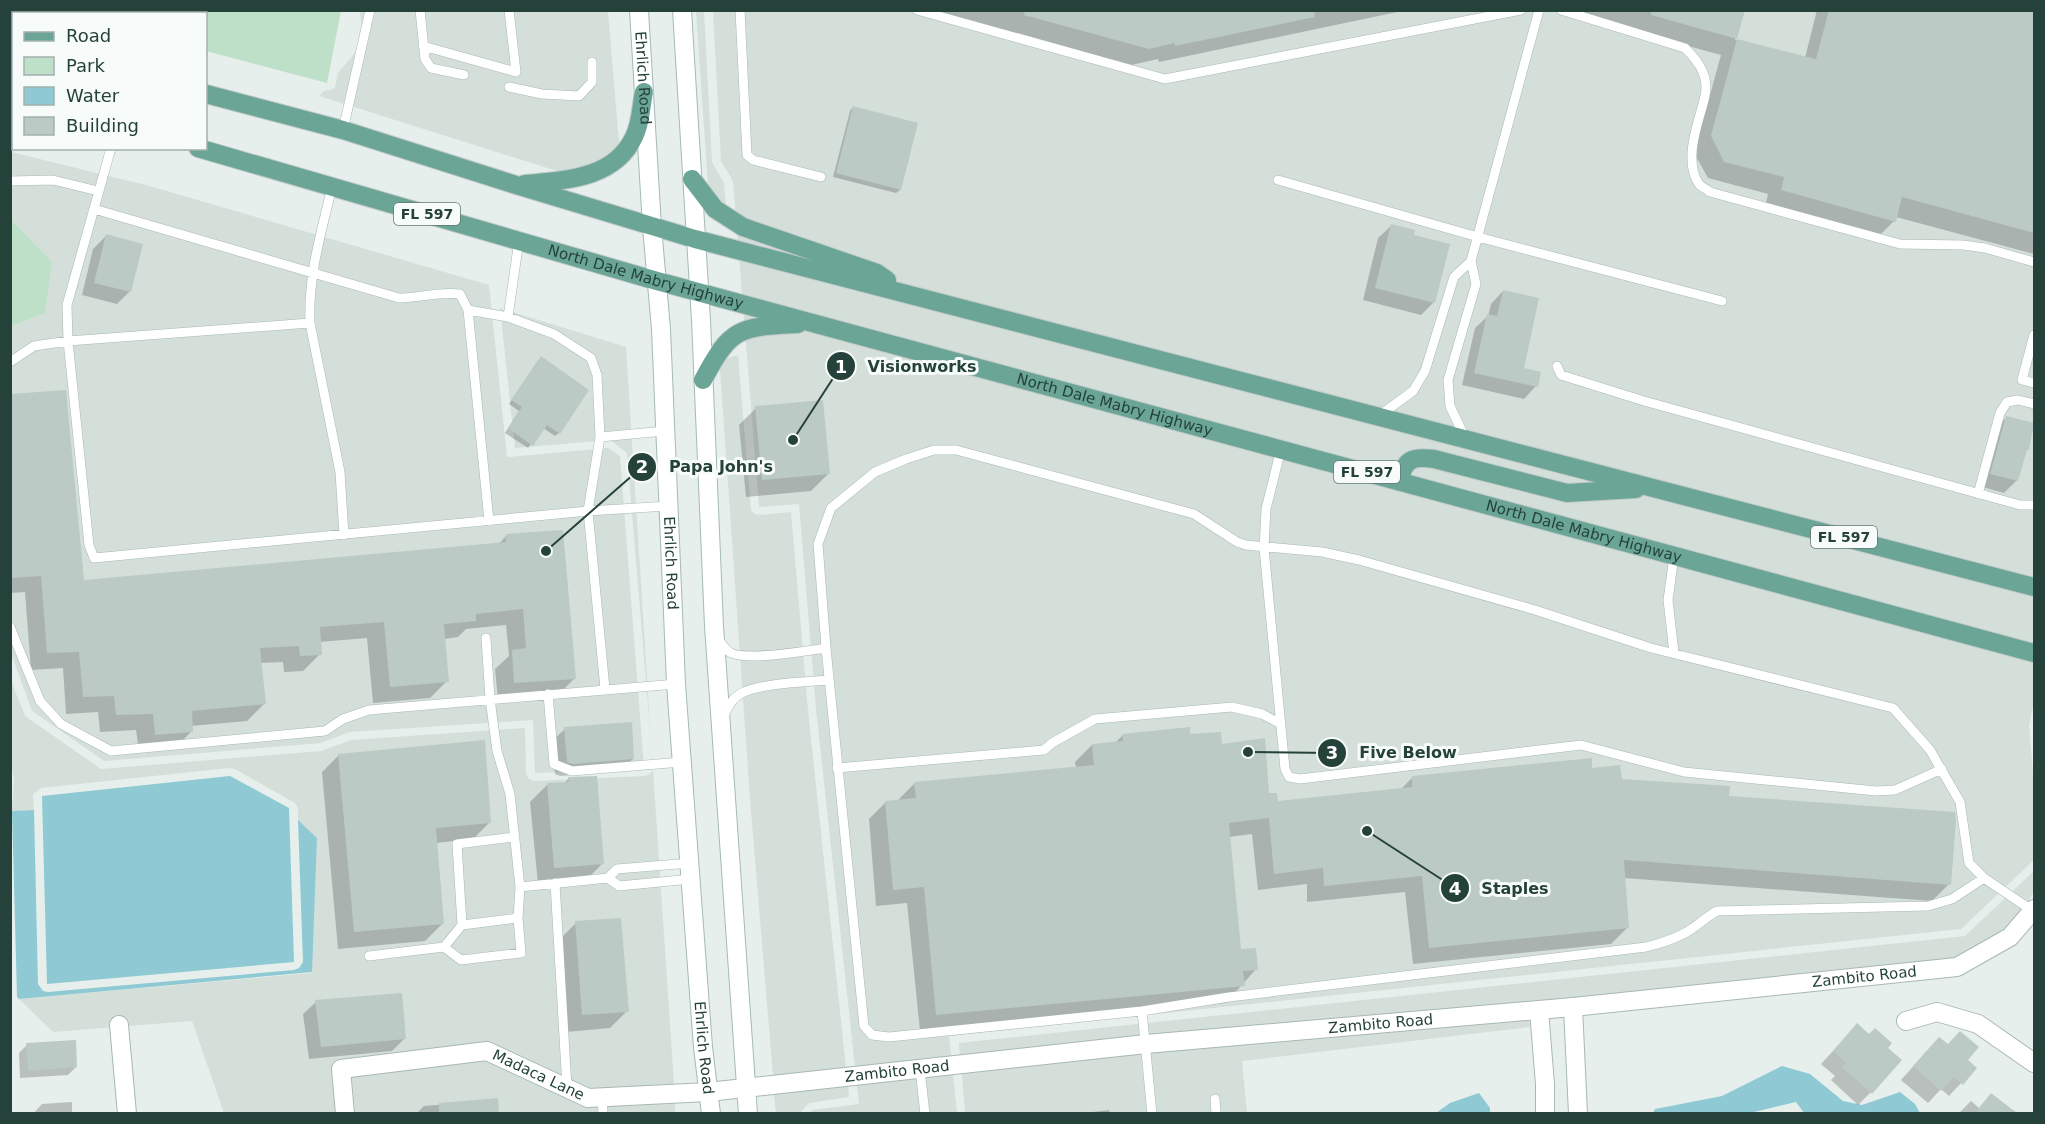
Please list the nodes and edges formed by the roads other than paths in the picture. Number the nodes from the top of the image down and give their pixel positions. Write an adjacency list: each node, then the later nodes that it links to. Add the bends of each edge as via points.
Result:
1 (370, 10): 17 (lane)
2 (420, 10): 11 (lane)
3 (509, 10): 11 (lane, via 516,72)
4 (639, 10): 15 (street, Ehrlich Road)
5 (682, 10): 21 (street)
6 (740, 10): 20 (lane, via 747,156)
7 (917, 10): 8 (lane, via 1165,79)
8 (1521, 10)
9 (1539, 10): 29 (lane)
10 (1561, 10): 33 (lane, via 1685,48 1698,61 1707,90 1695,130 1693,166 1699,184 1710,192 1900,244 1963,245)
11 (423, 46): 13 (lane, via 431,68)
12 (592, 62): 14 (lane, via 592,82 579,96)
13 (464, 75)
14 (509, 87)
15 (644, 92): 24 (main road, via 635,136 621,158 603,170 572,179); 28 (street, Ehrlich Road)
16 (207, 94): 17 (main road, FL 597)
17 (343, 130): 24 (main road, FL 597)
18 (110, 150): 26 (lane)
19 (205, 150): 25 (main road, North Dale Mabry Highway / FL 597)
20 (821, 177)
21 (692, 179): 30 (street); 37 (main road, via 715,209 743,227 877,273)
22 (1278, 180): 29 (lane)
23 (10, 181): 26 (lane, via 53,180)
24 (516, 185): 28 (main road, FL 597)
25 (332, 187): 31 (main road, North Dale Mabry Highway / FL 597); 34 (lane)
26 (98, 191): 27 (lane)
27 (94, 209): 34 (lane); 44 (lane, via 67,305)
28 (652, 227): 30 (main road, FL 597); 35 (street, Ehrlich Road)
29 (1478, 237): 32 (lane); 38 (lane)
30 (695, 238): 36 (street); 37 (main road, FL 597)
31 (519, 240): 35 (main road, North Dale Mabry Highway / FL 597); 40 (lane)
32 (1471, 261): 50 (lane, via 1455,277 1425,371 1413,391); 53 (lane, via 1476,284 1448,380 1450,406)
33 (2034, 261)
34 (311, 273): 39 (lane, via 399,298 421,298 443,291 460,294); 41 (lane)
35 (657, 281): 36 (main road, North Dale Mabry Highway / FL 597); 51 (street, Ehrlich Road)
36 (699, 292): 42 (main road, North Dale Mabry Highway / FL 597); 47 (street)
37 (906, 293): 50 (main road, FL 597)
38 (1722, 301)
39 (468, 310): 40 (lane); 61 (lane)
40 (508, 317): 52 (lane, via 554,334 591,357 597,375)
41 (310, 323): 44 (lane); 62 (lane, via 340,472)
42 (817, 323): 47 (main road, via 761,326 738,332 717,355); 54 (main road, North Dale Mabry Highway / FL 597)
43 (2034, 335): 48 (lane, via 2022,380)
44 (68, 341): 45 (lane, via 34,346); 62 (lane, via 89,545 94,558)
45 (10, 362)
46 (1557, 366): 57 (lane, via 1561,375 1644,401)
47 (704, 380): 66 (street)
48 (2034, 383)
49 (2034, 404): 57 (lane, via 2007,402 2000,413)
50 (1379, 416): 53 (main road, FL 597)
51 (665, 431): 52 (lane); 59 (street, Ehrlich Road)
52 (600, 437): 60 (lane)
53 (1465, 438): 56 (main road, FL 597)
54 (1281, 449): 55 (main road, North Dale Mabry Highway / FL 597); 63 (lane, via 1266,509)
55 (1399, 481): 56 (main road, via 1403,467 1419,457 1567,492); 64 (main road, North Dale Mabry Highway / FL 597)
56 (1653, 488): 65 (main road, FL 597)
57 (1978, 494): 58 (lane)
58 (2034, 505)
59 (668, 506): 60 (lane); 73 (street, Ehrlich Road)
60 (588, 511): 61 (lane); 74 (lane)
61 (489, 520): 62 (lane)
62 (344, 535)
63 (1264, 548): 69 (lane, via 1237,542 1194,514 956,450 934,450 875,472 831,508 818,544); 70 (lane, via 1322,552 1359,560); 77 (lane)
64 (1674, 556): 70 (lane, via 1668,600); 71 (main road, North Dale Mabry Highway / FL 597)
65 (2034, 587)
66 (714, 626): 69 (lane, via 723,646 740,655); 78 (street)
67 (10, 627): 76 (lane, via 40,701 61,724 111,751 325,731 343,719 369,710)
68 (486, 638): 76 (lane)
69 (826, 648): 72 (lane)
70 (1674, 653): 81 (lane, via 1893,708)
71 (2034, 653)
72 (829, 680): 78 (lane, via 759,687 740,694); 80 (lane)
73 (676, 684): 74 (lane); 79 (street, Ehrlich Road)
74 (605, 689): 75 (lane)
75 (548, 694): 76 (lane); 79 (lane, via 554,764 572,771)
76 (490, 699): 82 (lane, via 497,751 510,794)
77 (1281, 724): 80 (lane, via 1262,714 1232,707 1095,719 1044,750); 81 (lane, via 1285,769 1289,777 1300,778 1581,745 1684,772 1876,791 1895,790)
78 (720, 727): 102 (street)
79 (682, 762): 83 (street, Ehrlich Road)
80 (837, 768): 95 (lane, via 864,1026 872,1035 889,1037)
81 (1942, 769): 85 (lane, via 1960,802 1969,863)
82 (514, 837): 87 (lane); 90 (lane, via 457,844)
83 (690, 871): 84 (lane, via 617,869); 84 (lane, via 619,886); 103 (street, Ehrlich Road)
84 (608, 878): 86 (lane)
85 (1984, 878): 88 (lane); 95 (lane, via 1952,899 1928,906 1717,911 1692,929 1646,946)
86 (555, 883): 87 (lane); 101 (lane)
87 (520, 886): 89 (lane)
88 (2034, 911): 93 (street, Zambito Road, via 2010,937 1957,967)
89 (518, 918): 90 (lane); 91 (lane, via 521,953 461,960)
90 (462, 925): 91 (lane)
91 (444, 947): 92 (lane)
92 (369, 956)
93 (1573, 1007): 94 (street, Zambito Road); 114 (street)
94 (1539, 1010): 98 (street, Zambito Road); 113 (street)
95 (1142, 1011): 98 (lane)
96 (1906, 1021): 99 (street, via 1937,1012 1978,1024)
97 (119, 1025): 106 (street)
98 (1146, 1044): 100 (street, Zambito Road); 111 (lane)
99 (2034, 1063)
100 (920, 1069): 102 (street, Zambito Road); 110 (lane)
101 (567, 1088): 105 (street, Madaca Lane); 107 (street, Madaca Lane, via 487,1051 341,1069)
102 (746, 1088): 103 (street, Zambito Road); 109 (street)
103 (708, 1092): 105 (street, Madaca Lane); 108 (street, Ehrlich Road)
104 (1215, 1099): 112 (lane)
105 (603, 1105)
106 (127, 1113)
107 (345, 1113)
108 (711, 1113)
109 (748, 1113)
110 (925, 1113)
111 (1152, 1113)
112 (1216, 1113)
113 (1545, 1113)
114 (1578, 1113)

